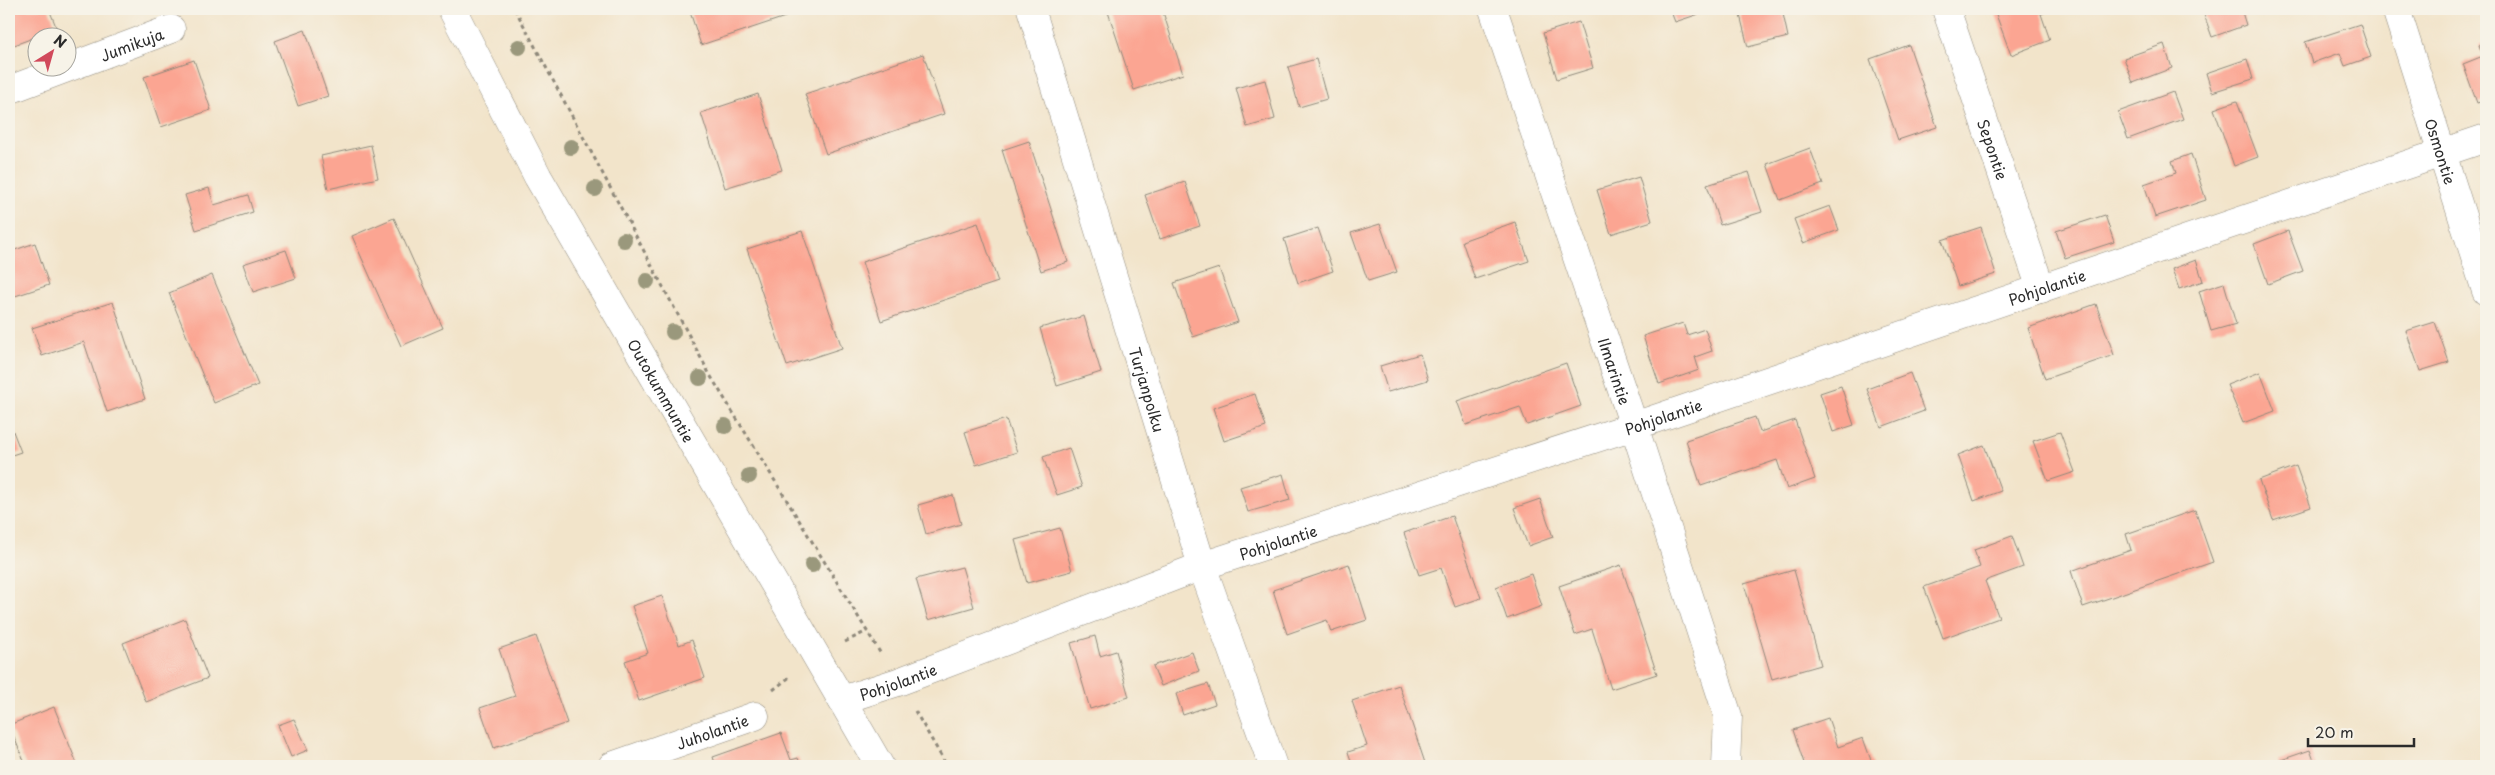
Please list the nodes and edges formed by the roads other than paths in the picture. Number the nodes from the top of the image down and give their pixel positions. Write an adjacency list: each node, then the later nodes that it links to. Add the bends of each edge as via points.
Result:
1 (452, 9): 14 (street, Outokummuntie, via 538,177)
2 (1030, 9): 13 (street, Turjanpolku)
3 (1493, 9): 12 (street, Ilmarintie)
4 (1946, 9): 10 (street, Sepontie)
5 (2396, 9): 9 (street, Osmontie)
6 (171, 29): 7 (street, Jumikuja)
7 (9, 90)
8 (2486, 138): 9 (street, Pohjolantie)
9 (2444, 152): 10 (street, Pohjolantie); 11 (street, Osmontie)
10 (2041, 288): 12 (street, Pohjolantie)
11 (2486, 291)
12 (1634, 426): 13 (street, Pohjolantie); 19 (street, Ilmarintie, via 1728,716)
13 (1202, 566): 14 (street, Pohjolantie, via 898,682); 18 (street, Turjanpolku)
14 (842, 700): 17 (street, Outokummuntie)
15 (755, 716): 16 (street, Juholantie)
16 (612, 766)
17 (880, 766)
18 (1273, 766)
19 (1726, 766)

